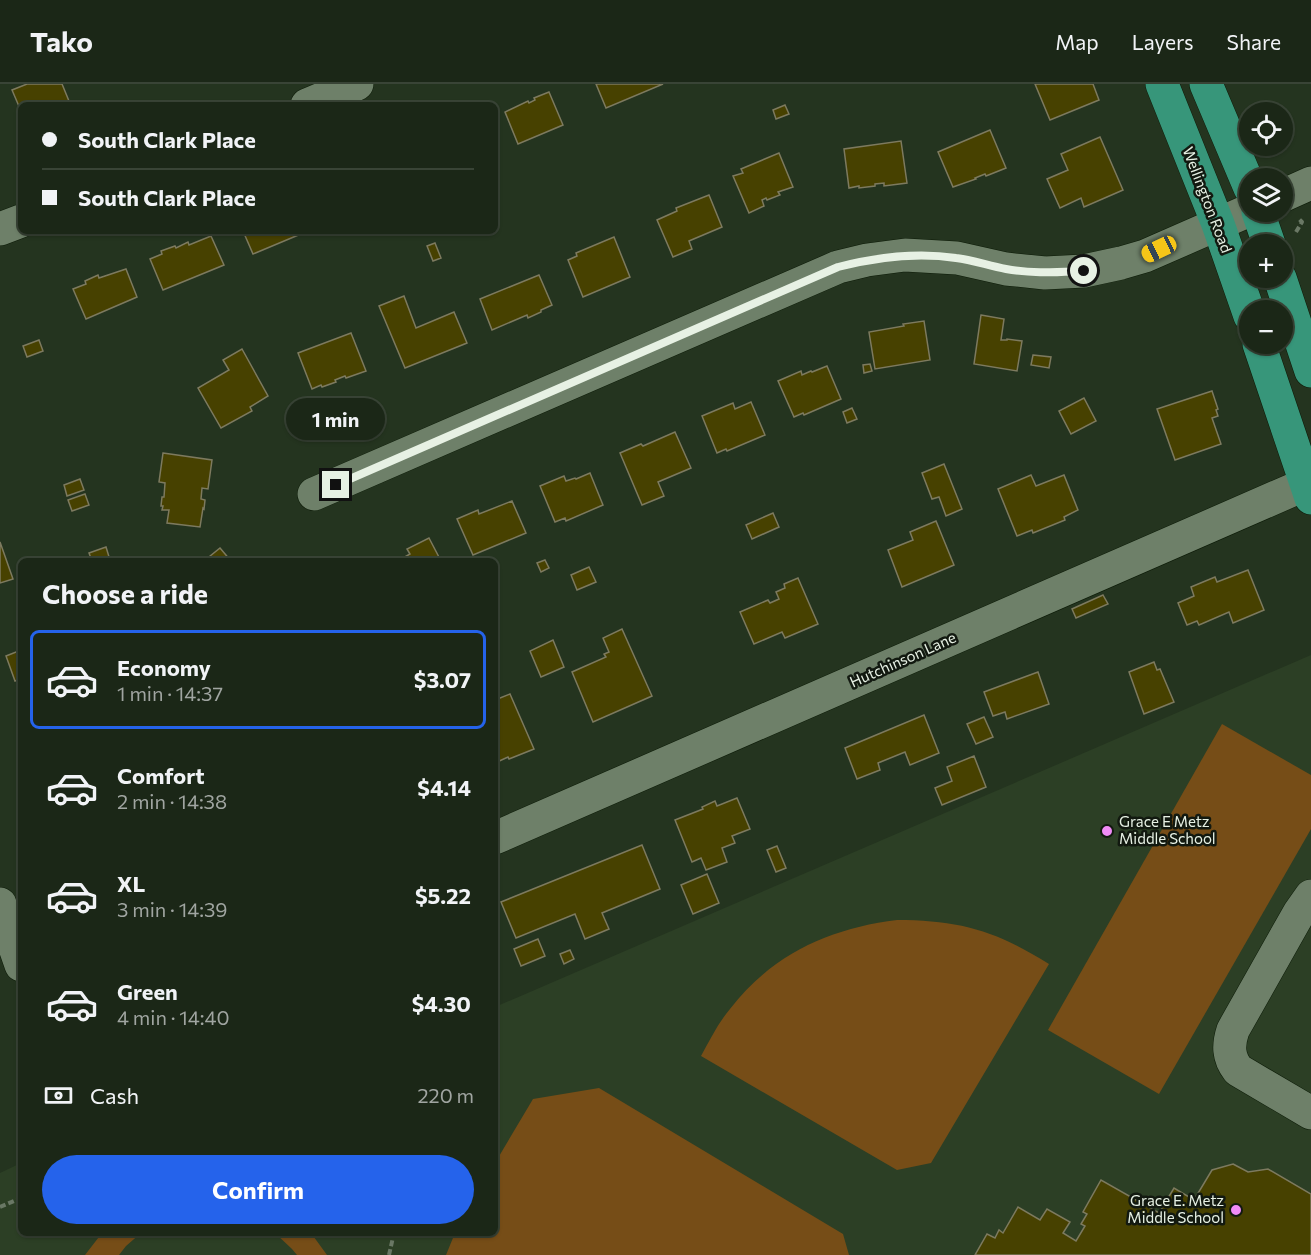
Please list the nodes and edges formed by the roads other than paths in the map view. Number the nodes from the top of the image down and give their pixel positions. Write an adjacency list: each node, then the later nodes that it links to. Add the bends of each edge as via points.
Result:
1 (357, 84): 4 (street)
2 (1162, 84): 10 (main road, Wellington Road)
3 (1206, 84): 5 (main road)
4 (314, 102)
5 (1242, 168)
6 (1311, 183): 7 (street)
7 (1293, 191)
8 (1239, 215): 10 (street)
9 (18, 222): 11 (street)
10 (1218, 224): 13 (main road, Wellington Road); 17 (street, via 1145,256 1084,271 1045,273 957,258 913,256 838,267)
11 (0, 229)
12 (1283, 288): 15 (main road)
13 (1244, 300)
14 (1262, 354): 16 (main road)
15 (1311, 371)
16 (1309, 489): 18 (street, Hutchinson Lane)
17 (314, 494)
18 (498, 837)
19 (0, 904): 21 (street)
20 (1305, 904): 22 (street, via 1229,1042 1230,1056 1238,1070)
21 (18, 956)
22 (1311, 1113)

